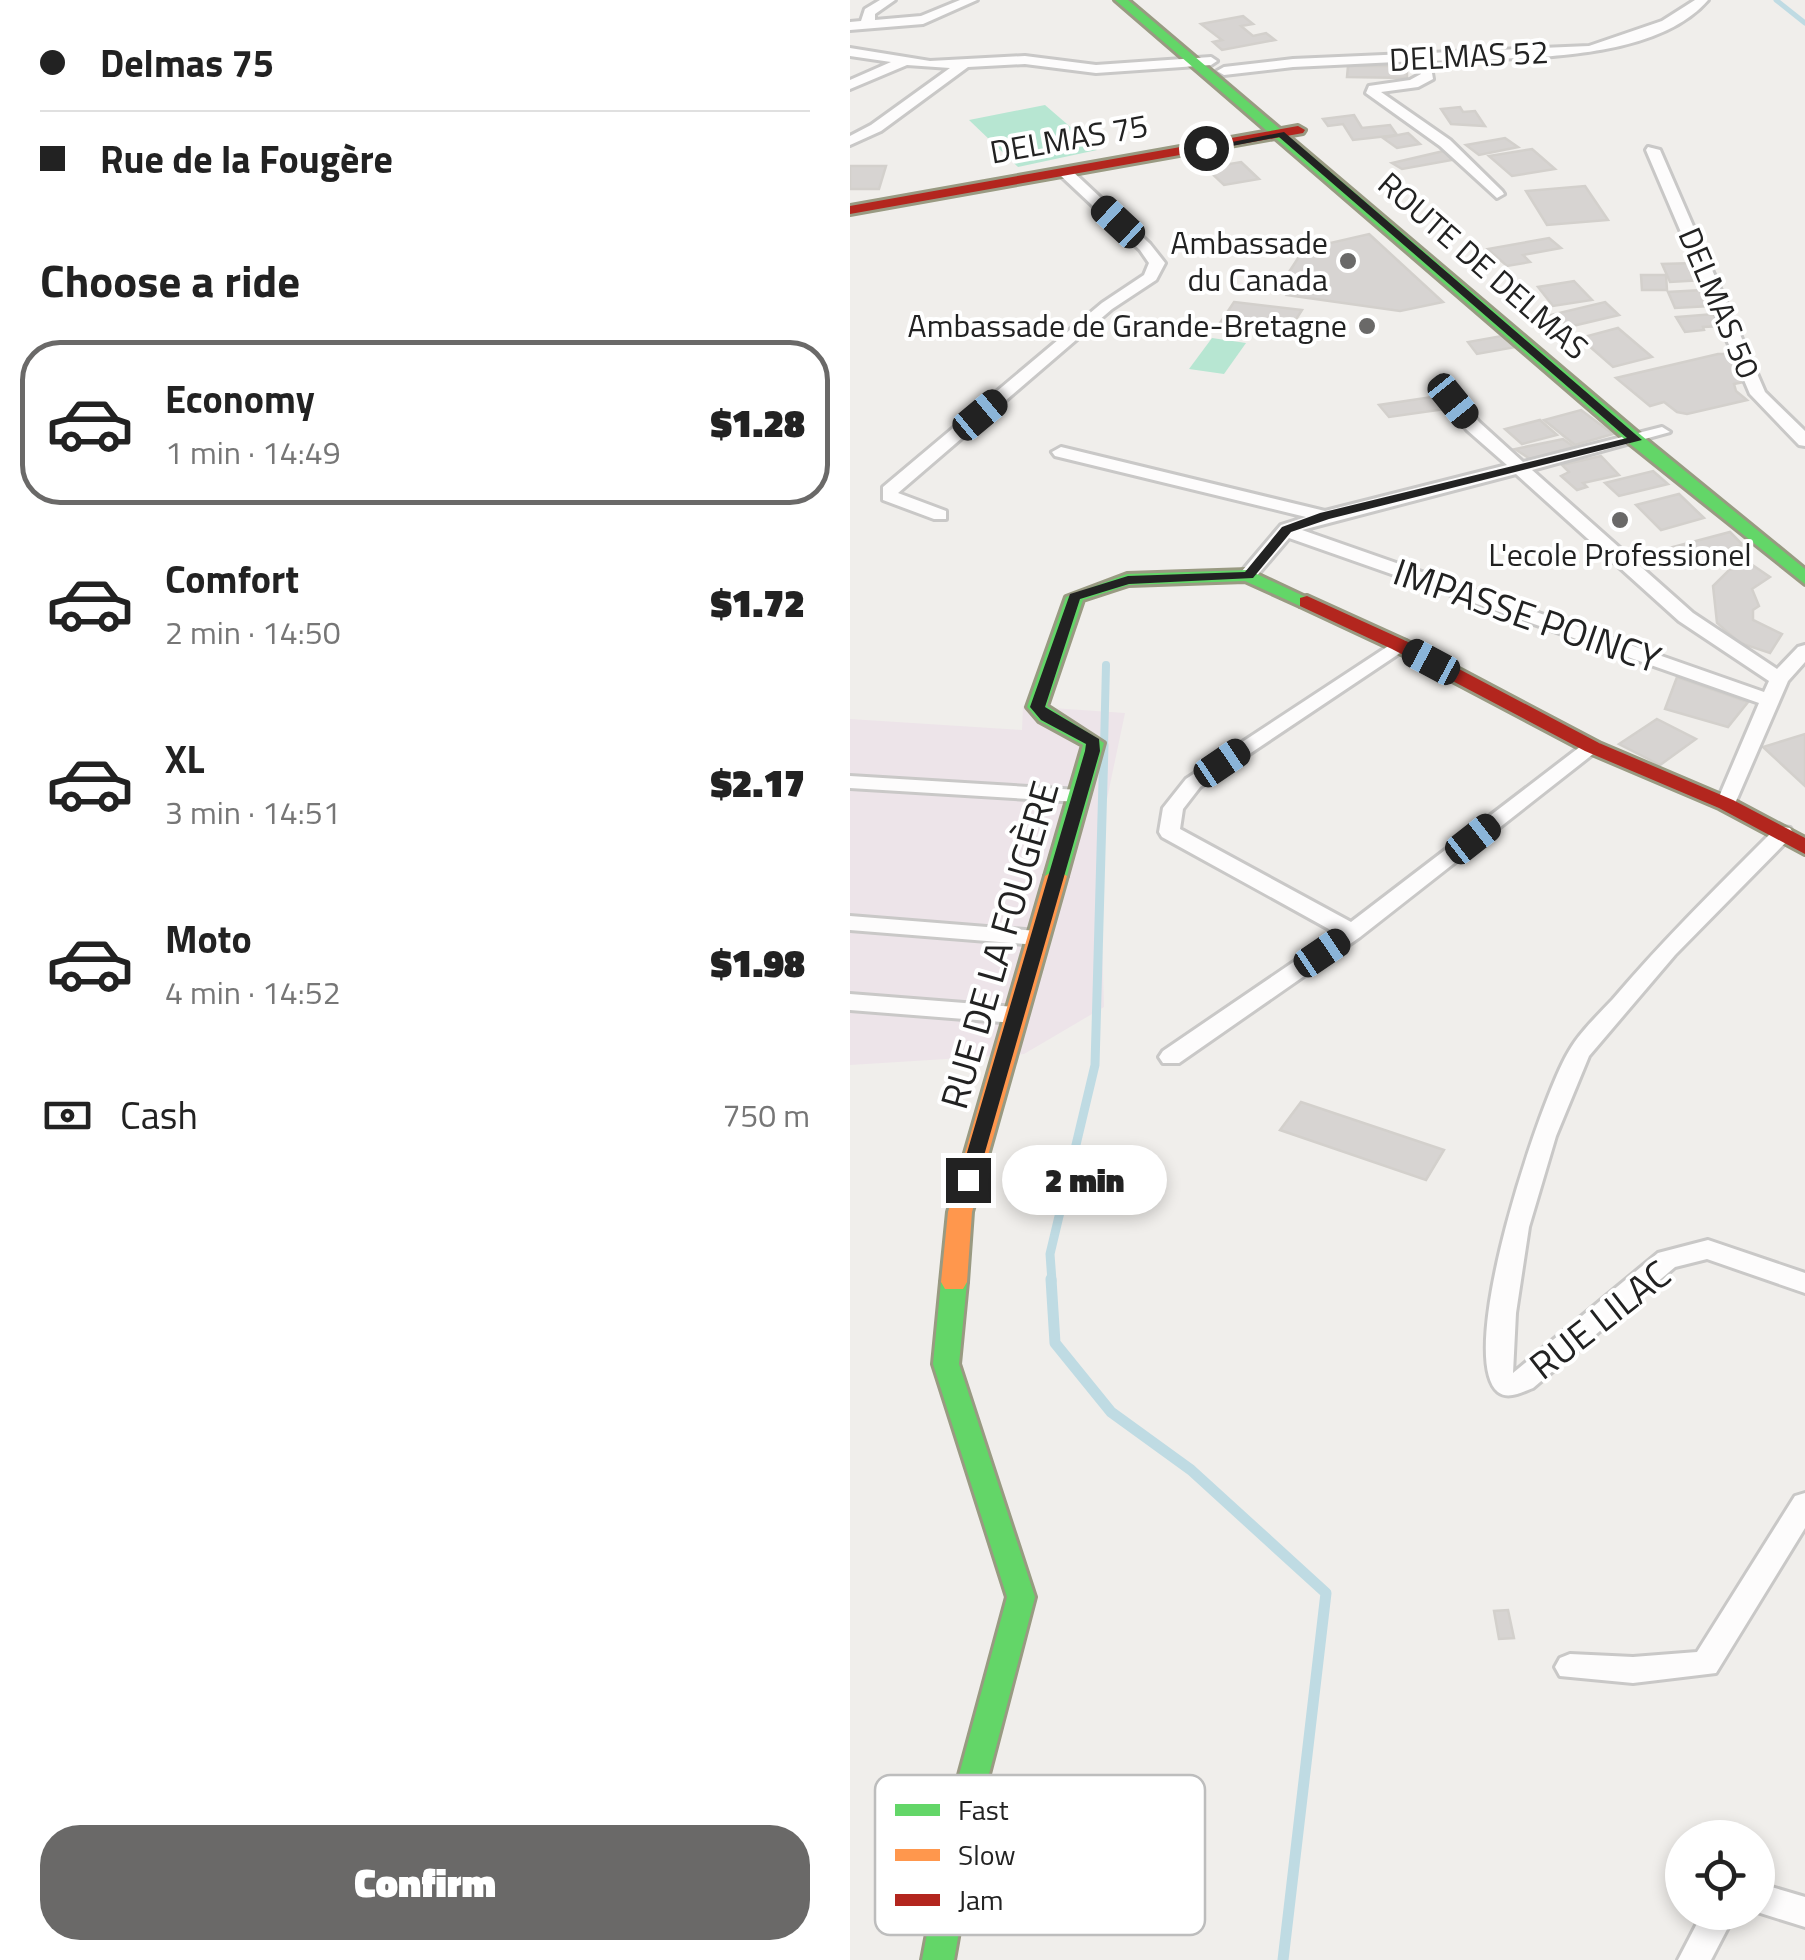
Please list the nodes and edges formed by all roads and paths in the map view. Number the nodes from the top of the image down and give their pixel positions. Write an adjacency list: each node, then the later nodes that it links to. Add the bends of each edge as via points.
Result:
1 (889, 0): 7 (street, via 869,12 866,20)
2 (971, 0): 7 (street, via 923,20)
3 (1121, 0): 12 (main road, ROUTE DE DELMAS)
4 (1139, 0): 12 (main road, ROUTE DE DELMAS)
5 (1702, 0): 10 (street, DELMAS 52, via 1690,11 1589,50)
6 (852, 26): 7 (street)
7 (875, 26)
8 (850, 52): 9 (street, DELMAS 52)
9 (905, 60): 11 (street, DELMAS 52); 13 (street)
10 (1422, 60): 12 (street, DELMAS 52); 18 (street, via 1428,76 1373,93 1445,143)
11 (965, 63): 12 (street, DELMAS 52); 15 (street)
12 (1210, 66): 14 (main road, ROUTE DE DELMAS)
13 (850, 84)
14 (1290, 132): 17 (main road, DELMAS 75); 21 (main road, ROUTE DE DELMAS); 22 (main road, ROUTE DE DELMAS)
15 (850, 141)
16 (1654, 150): 23 (street, DELMAS 50, via 1758,394)
17 (1065, 172): 19 (main road, DELMAS 75); 26 (street, via 1157,264 889,492)
18 (1498, 194)
19 (850, 210)
20 (1453, 401): 25 (street)
21 (1662, 432): 22 (street); 29 (main road, ROUTE DE DELMAS)
22 (1636, 440): 25 (street); 31 (main road, ROUTE DE DELMAS)
23 (1805, 442)
24 (1062, 452): 27 (street)
25 (1523, 469): 27 (street); 34 (street, via 1686,617)
26 (940, 515)
27 (1324, 516): 28 (street)
28 (1287, 530): 30 (street); 35 (street, IMPASSE POINCY)
29 (1805, 549)
30 (1248, 576): 32 (main road, RUE DE LA FOUGÈRE); 38 (main road, RUE DE LA FOUGÈRE, via 1128,580 1074,597 1037,707 1094,742)
31 (1805, 578)
32 (1398, 645): 36 (main road, RUE DE LA FOUGÈRE); 43 (street, via 1193,783 1172,808 1169,832)
33 (1805, 650): 34 (street)
34 (1778, 679): 35 (street)
35 (1768, 700): 39 (street)
36 (1592, 747): 39 (main road, RUE DE LA FOUGÈRE); 43 (street)
37 (850, 782): 38 (street)
38 (1079, 796): 44 (main road, RUE DE LA FOUGÈRE)
39 (1726, 804): 40 (main road, RUE DE LA FOUGÈRE)
40 (1783, 833): 41 (main road, RUE DE LA FOUGÈRE); 48 (street, RUE LILAC, via 1667,950 1579,1053 1516,1227 1500,1375 1509,1386 1524,1381 1667,1260 1708,1250)
41 (1805, 846)
42 (850, 923): 44 (street)
43 (1352, 932): 47 (street)
44 (1038, 938): 46 (main road, RUE DE LA FOUGÈRE)
45 (850, 1002): 46 (street)
46 (1015, 1015): 51 (main road, RUE DE LA FOUGÈRE, via 960,1212 946,1364 1021,1596)
47 (1171, 1058)
48 (1805, 1283)
49 (1805, 1504): 50 (street, via 1706,1664)
50 (1570, 1667)
51 (974, 1775)
52 (1775, 1903): 53 (street)
53 (1805, 1912)
54 (1710, 1930): 57 (street)
55 (943, 1935): 56 (main road, RUE DE LA FOUGÈRE)
56 (938, 1960)
57 (1694, 1960)

